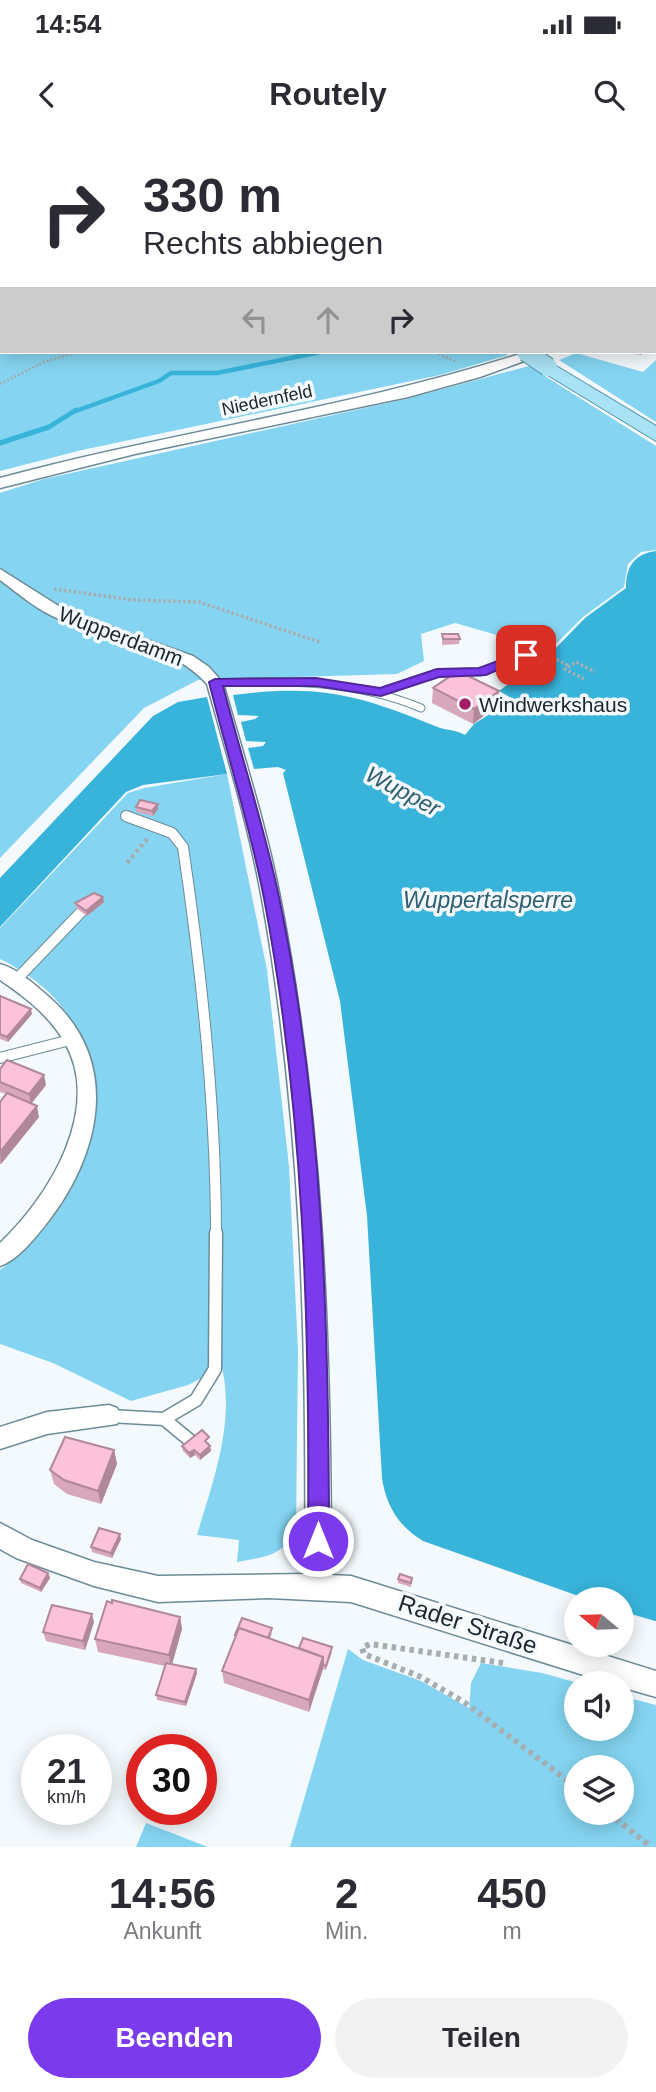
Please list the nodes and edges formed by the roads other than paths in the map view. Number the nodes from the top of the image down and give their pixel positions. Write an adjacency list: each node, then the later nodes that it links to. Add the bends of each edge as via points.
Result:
1 (544, 359): 2 (main road); 3 (street, Niedernfeld)
2 (656, 435)
3 (0, 482)
4 (0, 573): 6 (street, Wupperdamm, via 63,615 159,647 205,670)
5 (526, 655): 7 (lane, via 481,672 437,673)
6 (215, 682): 7 (lane, via 316,682); 20 (street, via 271,897 309,1175 319,1366)
7 (381, 692): 8 (lane)
8 (421, 708)
9 (126, 816): 16 (lane, via 172,833 183,847 199,956 216,1155 215,1369 196,1400)
10 (80, 912): 11 (lane)
11 (7, 976): 12 (street, via 29,990)
12 (74, 1039): 13 (lane); 14 (street, via 86,1082 85,1120 73,1165 40,1218)
13 (3, 1054)
14 (0, 1257)
15 (109, 1416): 16 (lane); 17 (street, via 47,1423)
16 (164, 1419): 18 (lane)
17 (0, 1438)
18 (192, 1443)
19 (0, 1535): 20 (street, Rader Straße, via 94,1574 149,1588)
20 (318, 1585): 21 (street, Rader Straße, via 387,1597)
21 (656, 1684)

